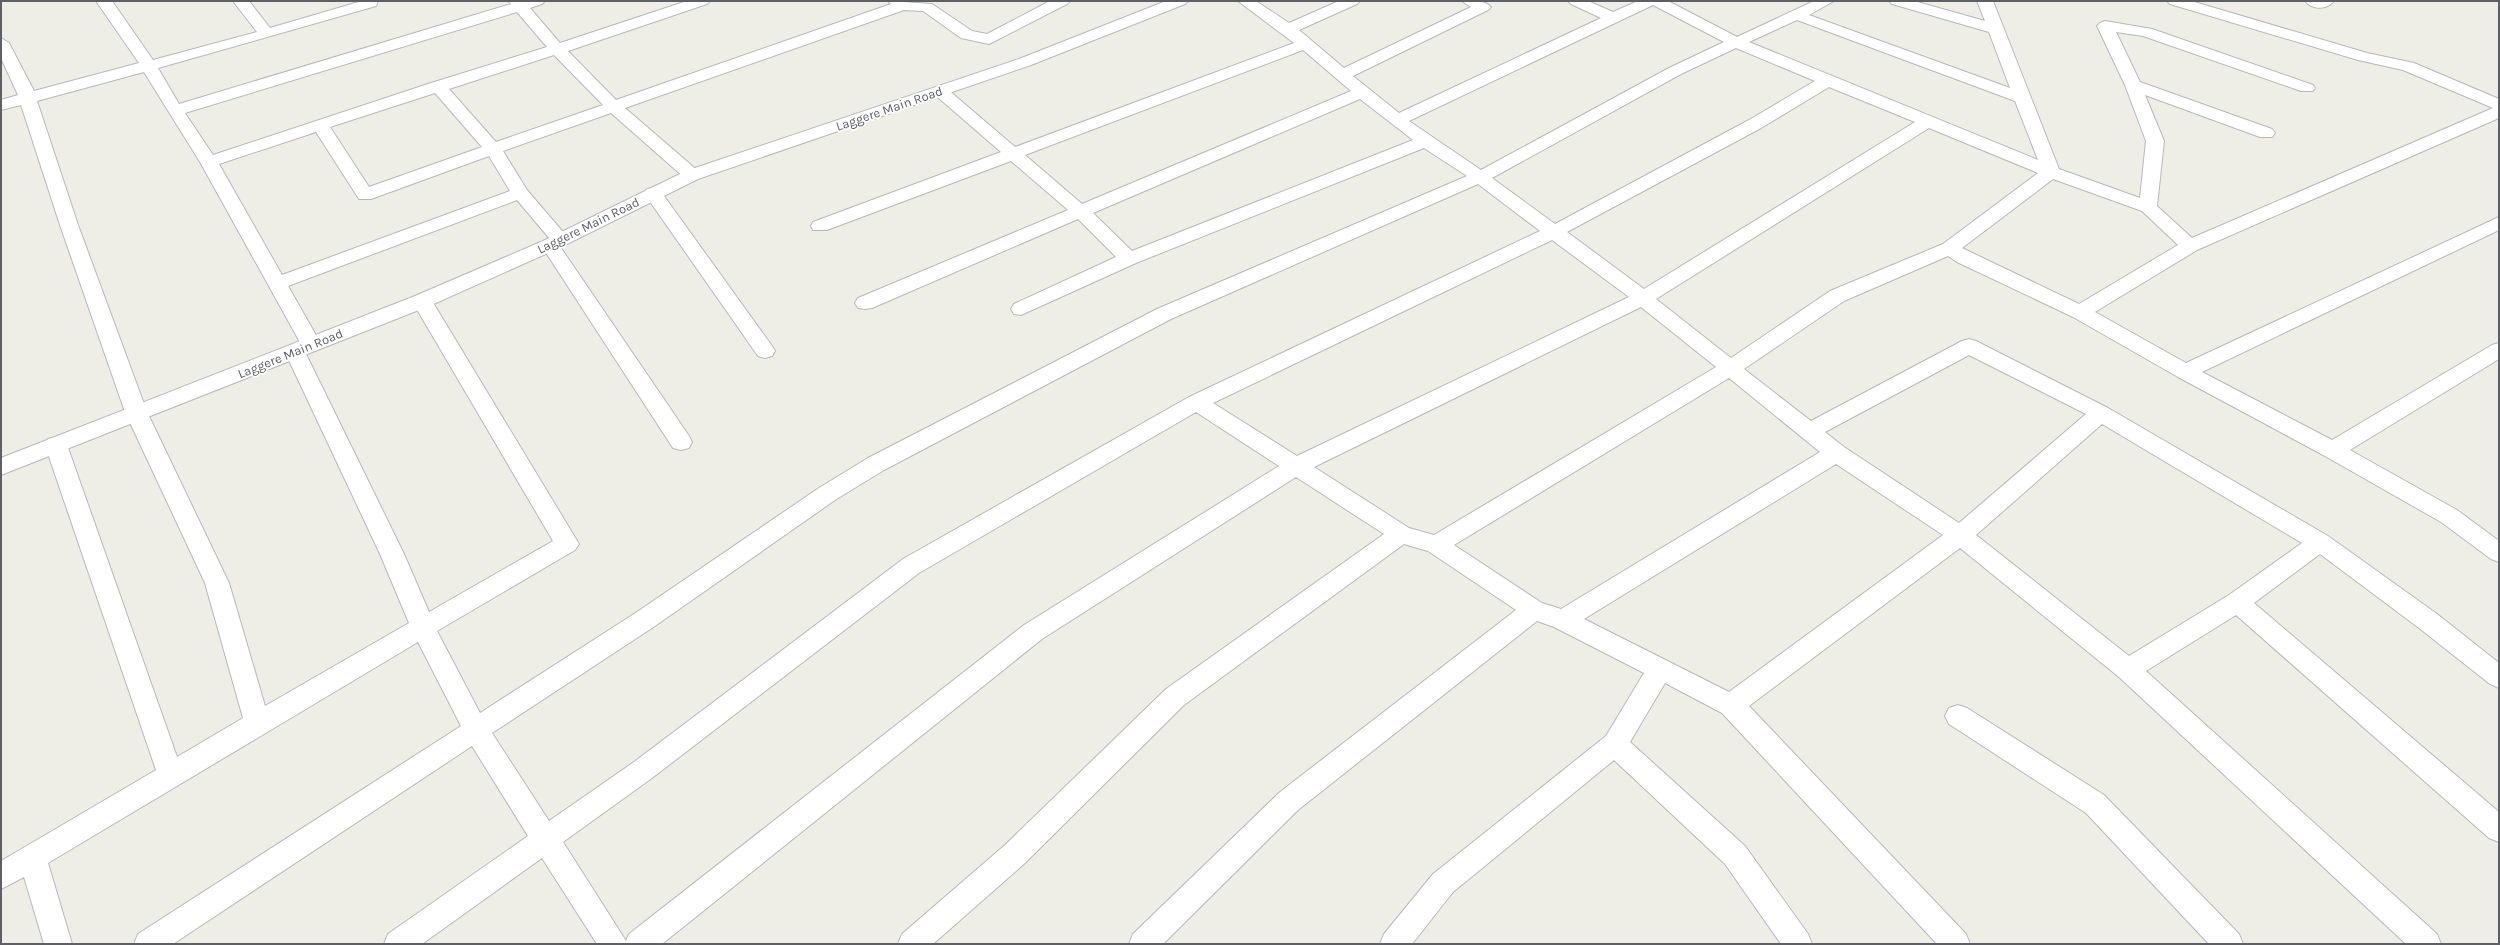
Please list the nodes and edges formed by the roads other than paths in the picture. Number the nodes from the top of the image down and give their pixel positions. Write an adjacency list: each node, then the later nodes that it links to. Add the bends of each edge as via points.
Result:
1 (104, 1): 32 (street)
2 (241, 1): 27 (street)
3 (370, 1): 27 (street, via 371,3)
4 (537, 1): 20 (street)
5 (702, 1): 31 (street)
6 (1062, 1): 22 (street, via 989,39 966,35)
7 (1180, 1): 38 (street, Laggere Main Road, via 1025,62)
8 (1246, 1): 25 (street)
9 (1352, 1): 25 (street)
10 (1470, 1): 33 (street, via 1483,7)
11 (1576, 1): 24 (street)
12 (1650, 1): 24 (street)
13 (1657, 1): 29 (street)
14 (1826, 1): 23 (street)
15 (1897, 1): 26 (street)
16 (1985, 1): 26 (street)
17 (2175, 1): 44 (street, via 2364,57 2408,66)
18 (2313, 1): 19 (street, via 2322,4)
19 (2326, 1)
20 (518, 3): 31 (street); 45 (street)
21 (899, 3): 22 (street); 43 (street)
22 (933, 4)
23 (1796, 15): 29 (street); 41 (street)
24 (1611, 17): 47 (street)
25 (1288, 29): 30 (street)
26 (1996, 29): 41 (street)
27 (268, 34): 32 (street)
28 (1, 43): 40 (street)
29 (1737, 43): 34 (street); 57 (street, via 1675,71)
30 (1305, 44): 33 (street); 53 (street)
31 (558, 50): 36 (street); 43 (street)
32 (148, 66): 40 (street); 45 (street)
33 (1343, 75): 39 (street)
34 (1827, 81): 48 (street); 64 (street, via 1755,124)
35 (2133, 85): 37 (street, via 2105,26 2146,32); 50 (street); 60 (street, via 2155,141)
36 (437, 86): 49 (street); 52 (street)
37 (2307, 88)
38 (940, 91): 53 (street); 56 (street, Laggere Main Road)
39 (1362, 92): 47 (street); 61 (street)
40 (28, 97): 42 (street); 81 (street, via 69,225)
41 (2022, 98): 55 (street)
42 (1, 105)
43 (612, 105): 52 (street); 56 (street)
44 (2499, 105)
45 (175, 111): 54 (street)
46 (2499, 112): 66 (street)
47 (1399, 119): 51 (street)
48 (1927, 122): 55 (street); 70 (street)
49 (320, 124): 52 (street, via 365,194); 54 (street)
50 (2266, 133)
51 (1425, 141): 57 (street); 68 (street)
52 (493, 149): 58 (street)
53 (1013, 154): 61 (street); 63 (street)
54 (209, 162): 69 (street)
55 (2051, 172): 60 (street); 67 (street)
56 (692, 175): 59 (street, Laggere Main Road)
57 (1480, 177): 64 (street); 105 (street, via 1164,314 876,464 827,494 643,621)
58 (520, 193): 65 (street); 69 (street)
59 (652, 193): 65 (street, Laggere Main Road); 77 (street)
60 (2148, 207): 66 (street)
61 (1082, 213): 68 (street); 72 (street)
62 (2499, 223): 79 (street)
63 (820, 226)
64 (1553, 232): 70 (street); 80 (street)
65 (555, 242): 71 (street, Laggere Main Road); 84 (street)
66 (2190, 246): 74 (street)
67 (1950, 248): 74 (street, via 1964,258); 78 (street, via 1837,296)
68 (1129, 260): 73 (street)
69 (279, 283): 75 (street)
70 (1643, 298): 78 (street); 88 (street)
71 (422, 301): 75 (street, Laggere Main Road); 98 (street, via 567,544)
72 (865, 304)
73 (1021, 309)
74 (2080, 312): 79 (street)
75 (303, 348): 81 (street, Laggere Main Road); 98 (street)
76 (2499, 350): 86 (street)
77 (765, 351)
78 (1732, 367): 83 (street); 93 (street)
79 (2185, 372): 86 (street)
80 (1196, 402): 88 (street); 109 (street, via 911,566 643,770)
81 (136, 412): 85 (street, Laggere Main Road); 104 (street, via 217,583)
82 (2101, 413): 83 (street, via 1969,346); 91 (street); 92 (street)
83 (1810, 431): 87 (street)
84 (681, 442)
85 (56, 445): 89 (street, Laggere Main Road); 107 (street)
86 (2333, 450): 94 (street, via 2449,516)
87 (1836, 452): 91 (street); 97 (street)
88 (1297, 466): 90 (street); 116 (street, via 1033,632)
89 (1, 467)
90 (1402, 534): 93 (street); 117 (street, via 1175,697 1015,854)
91 (1960, 535): 100 (street); 102 (street)
92 (2320, 542): 95 (street); 101 (street)
93 (1436, 545): 96 (street)
94 (2499, 553)
95 (2237, 602): 100 (street); 108 (street)
96 (1534, 610): 97 (street); 118 (street, via 1289,801)
97 (1563, 620): 99 (street)
98 (422, 627): 104 (street); 105 (street)
99 (1660, 669): 102 (street); 106 (street)
100 (2128, 670): 123 (street)
101 (2499, 677)
102 (1731, 705): 121 (street)
103 (1958, 716): 122 (street, via 2095,804)
104 (257, 723): 107 (street)
105 (476, 730): 109 (street); 113 (street)
106 (1615, 744): 119 (street, via 1443,883); 120 (street, via 1735,855)
107 (171, 776): 110 (street)
108 (2499, 829)
109 (545, 840): 114 (street); 115 (street)
110 (32, 857): 111 (street); 112 (street)
111 (1, 876)
112 (58, 944)
113 (148, 944)
114 (398, 944)
115 (613, 944)
116 (639, 944)
117 (912, 944)
118 (1143, 944)
119 (1394, 944)
120 (1798, 944)
121 (1956, 944)
122 (2229, 944)
123 (2427, 944)

